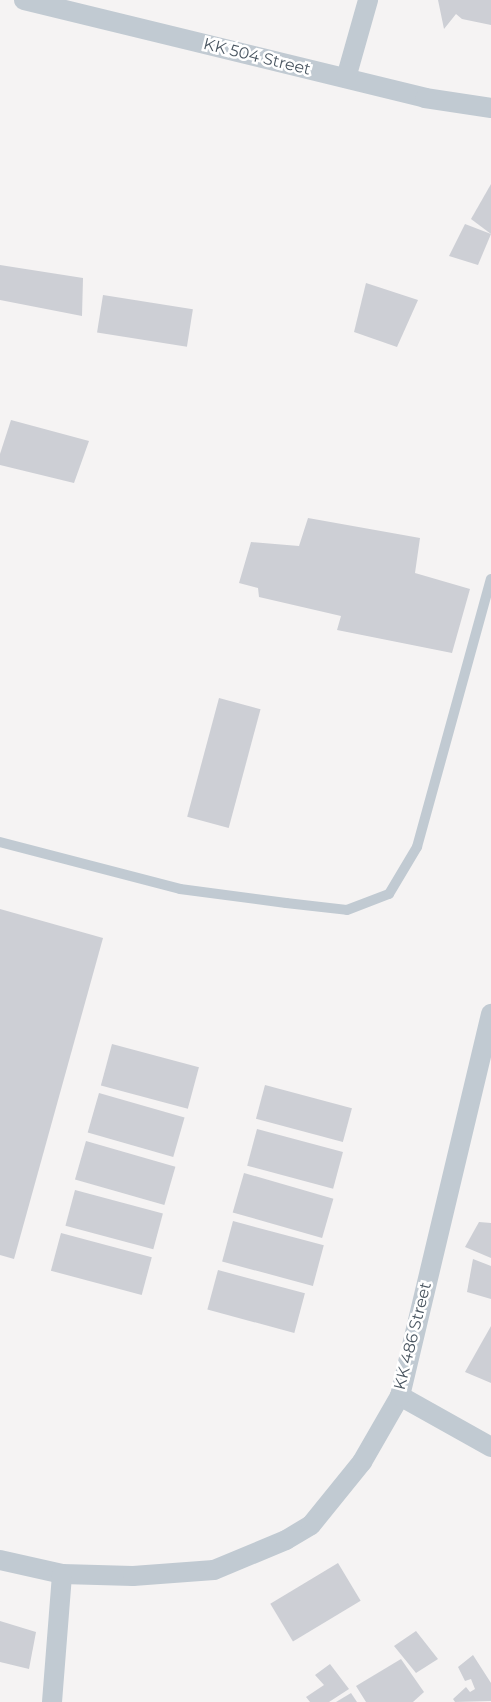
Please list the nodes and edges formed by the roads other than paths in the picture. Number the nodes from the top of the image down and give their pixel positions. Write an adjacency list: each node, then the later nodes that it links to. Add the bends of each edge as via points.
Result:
1 (24, 0): 3 (street, KK 504 Street)
2 (368, 0): 3 (street)
3 (346, 78): 4 (street, KK 504 Street, via 425,98)
4 (491, 108)
5 (491, 580): 6 (lane, via 418,847 389,894 347,910 286,904 180,889)
6 (0, 842)
7 (491, 1014): 8 (street, KK 486 Street)
8 (400, 1396): 9 (street); 11 (street, KK 486 Street, via 362,1462 311,1525 286,1540 214,1570 133,1576)
9 (491, 1447)
10 (0, 1560): 11 (street, KK 486 Street)
11 (62, 1574): 12 (street)
12 (52, 1702)

